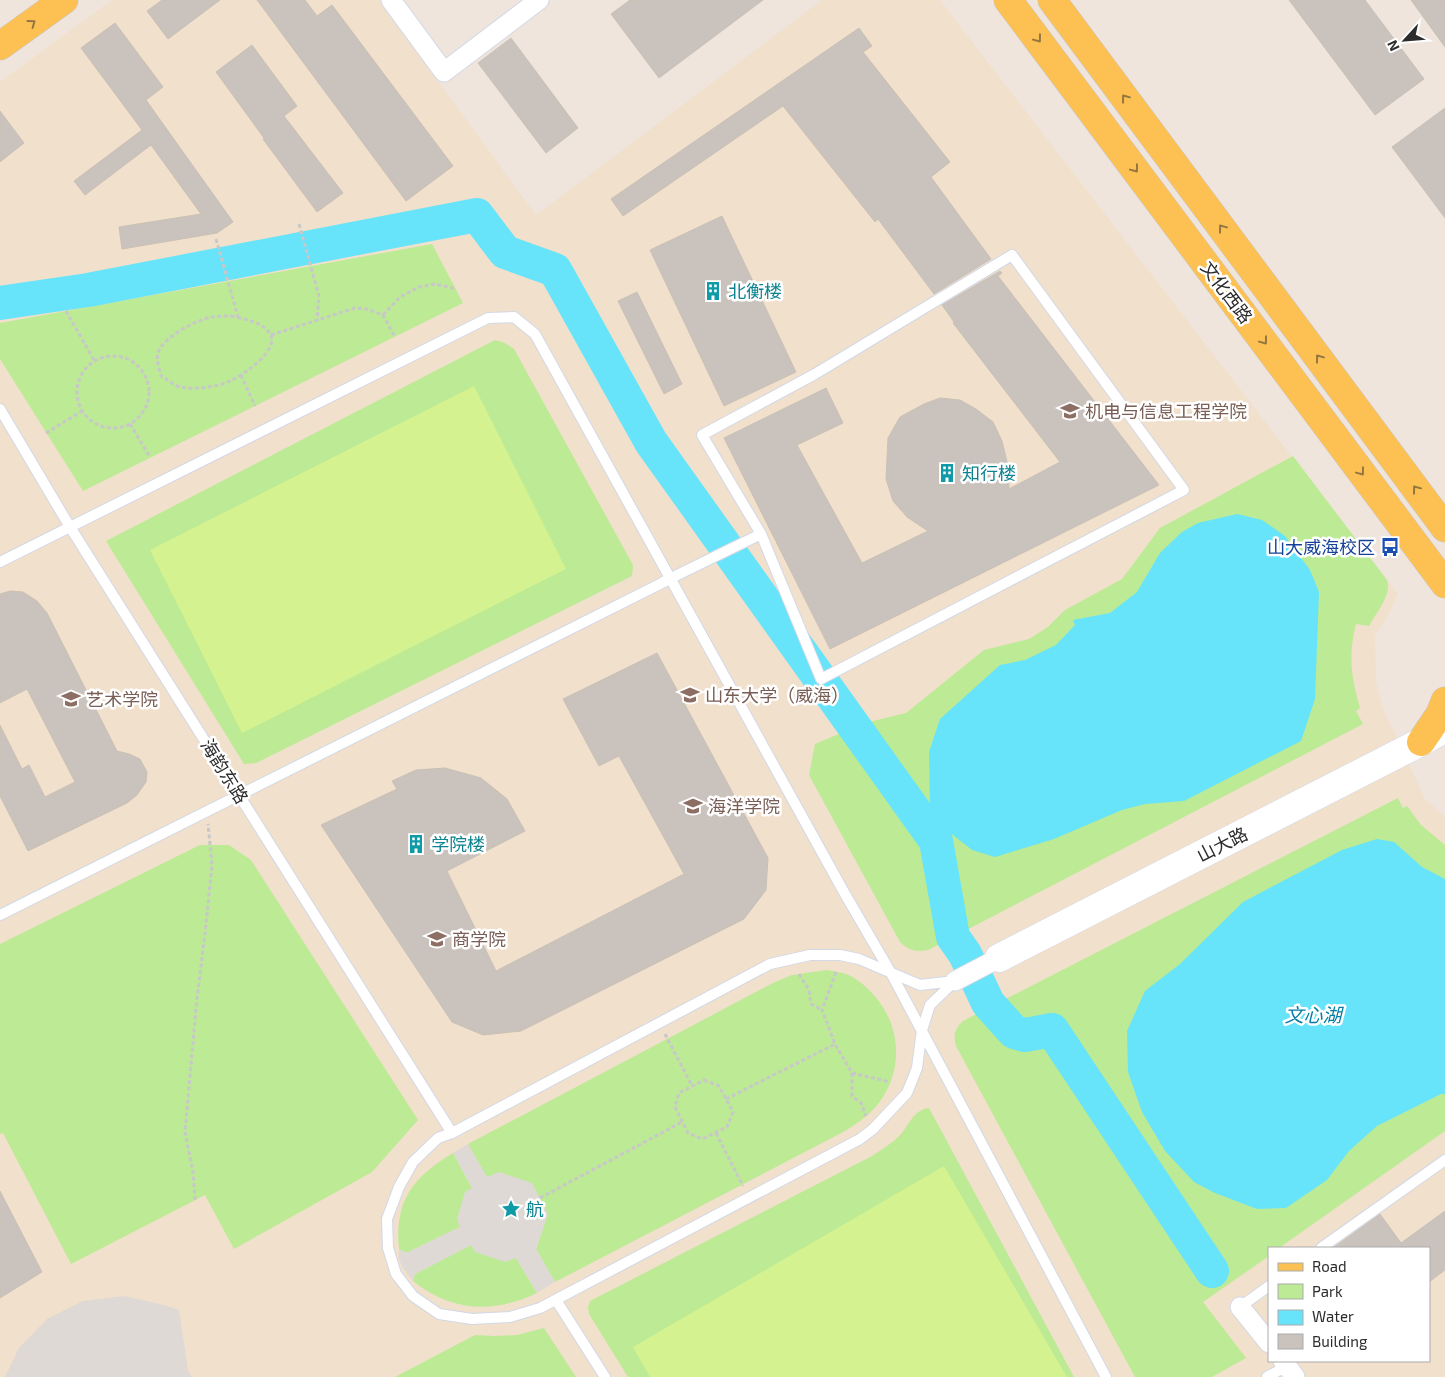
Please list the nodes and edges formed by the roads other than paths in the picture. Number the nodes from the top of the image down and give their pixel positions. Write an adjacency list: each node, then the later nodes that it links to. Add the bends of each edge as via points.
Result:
1 (64, 0): 6 (main road, one-way to 1)
2 (391, 0): 3 (street, via 444,72)
3 (539, 0)
4 (1008, 0): 13 (main road, 文化西路, one-way to 13)
5 (1052, 0): 9 (main road, 文化西路, one-way to 5)
6 (0, 46)
7 (0, 409): 8 (lane, 海韵东路)
8 (70, 527): 11 (lane); 12 (lane, via 488,318 514,317 535,334); 17 (lane, 海韵东路)
9 (1445, 528)
10 (761, 534): 10 (lane, via 702,435 815,374 1012,255 1184,490 820,679); 12 (lane)
11 (0, 562)
12 (667, 580): 17 (lane); 21 (lane)
13 (1444, 586)
14 (1445, 701): 16 (main road)
15 (1445, 728): 16 (main road, 山大路)
16 (1433, 740): 19 (main road, 山大路)
17 (240, 794): 18 (lane); 26 (lane, 海韵东路)
18 (0, 915)
19 (999, 958): 22 (street)
20 (859, 960): 21 (lane); 23 (lane, via 890,981); 26 (lane, via 840,955 810,955 770,964)
21 (891, 972): 22 (lane, via 920,985); 23 (lane)
22 (955, 981): 24 (lane, via 930,1005)
23 (907, 1004): 24 (lane); 25 (lane, via 915,1034)
24 (922, 1030): 25 (lane); 35 (lane)
25 (917, 1068): 30 (lane, via 907,1093 874,1129 860,1139)
26 (452, 1133): 30 (lane, via 438,1138 413,1162 399,1188 387,1219 388,1248 396,1274 413,1296 439,1314 472,1318 510,1316)
27 (1445, 1160): 28 (lane)
28 (1323, 1247)
29 (1268, 1287): 31 (lane)
30 (556, 1300): 34 (lane)
31 (1240, 1307): 32 (street)
32 (1268, 1342)
33 (1288, 1368): 36 (lane)
34 (605, 1377)
35 (1106, 1377)
36 (1267, 1377)

